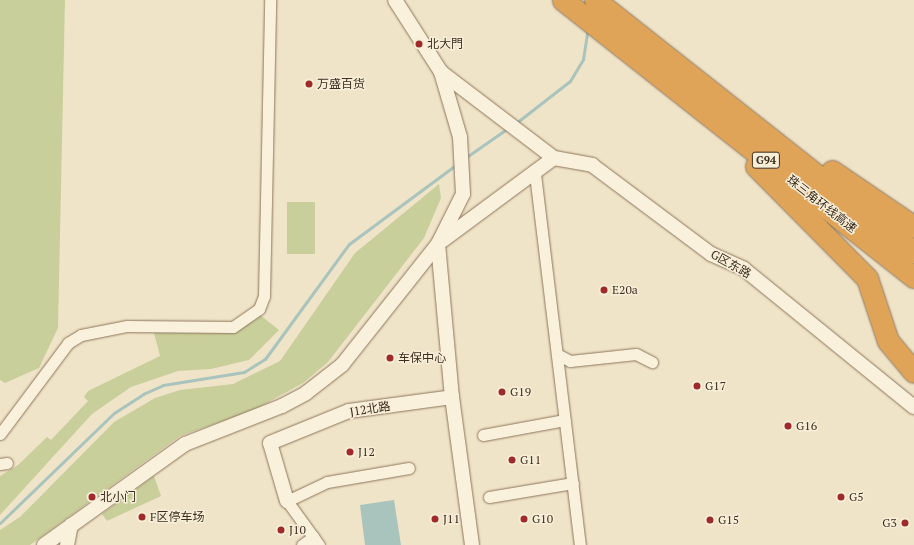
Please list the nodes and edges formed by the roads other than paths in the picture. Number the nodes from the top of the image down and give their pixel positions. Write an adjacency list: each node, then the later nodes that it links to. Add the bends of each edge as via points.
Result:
1 (270, 0): 19 (street, via 264,296 260,309 233,326 126,326 81,335 68,343)
2 (395, 0): 5 (street)
3 (595, 0): 6 (highway, 珠三角环线高速 / G94, via 623,22)
4 (569, 4): 6 (highway, 珠三角环线高速 / G94, via 618,43)
5 (441, 72): 7 (street); 10 (street, via 460,136 464,177 457,211)
6 (692, 89): 9 (highway); 11 (highway, 珠三角环线高速 / G94); 12 (highway, 珠三角环线高速 / G94); 15 (highway, via 867,278 884,334)
7 (554, 158): 8 (street); 17 (street, G区东路, via 592,165 711,254 744,269)
8 (535, 174): 10 (street); 13 (street)
9 (914, 227)
10 (438, 244): 16 (street); 25 (street, via 342,365 306,393 282,406 185,444)
11 (914, 252)
12 (914, 277)
13 (557, 354): 14 (street, via 570,362 636,354); 18 (street)
14 (652, 362)
15 (914, 372)
16 (452, 397): 24 (street, J12北路, via 349,411 270,443); 30 (street)
17 (914, 408)
18 (565, 420): 20 (street); 22 (street)
19 (0, 434)
20 (483, 435)
21 (408, 468): 24 (street, via 326,482)
22 (573, 483): 23 (street); 31 (street)
23 (489, 497)
24 (287, 501): 26 (street)
25 (71, 525): 27 (street); 28 (street)
26 (316, 541): 29 (street)
27 (44, 545)
28 (67, 545)
29 (302, 545)
30 (472, 545)
31 (580, 545)

